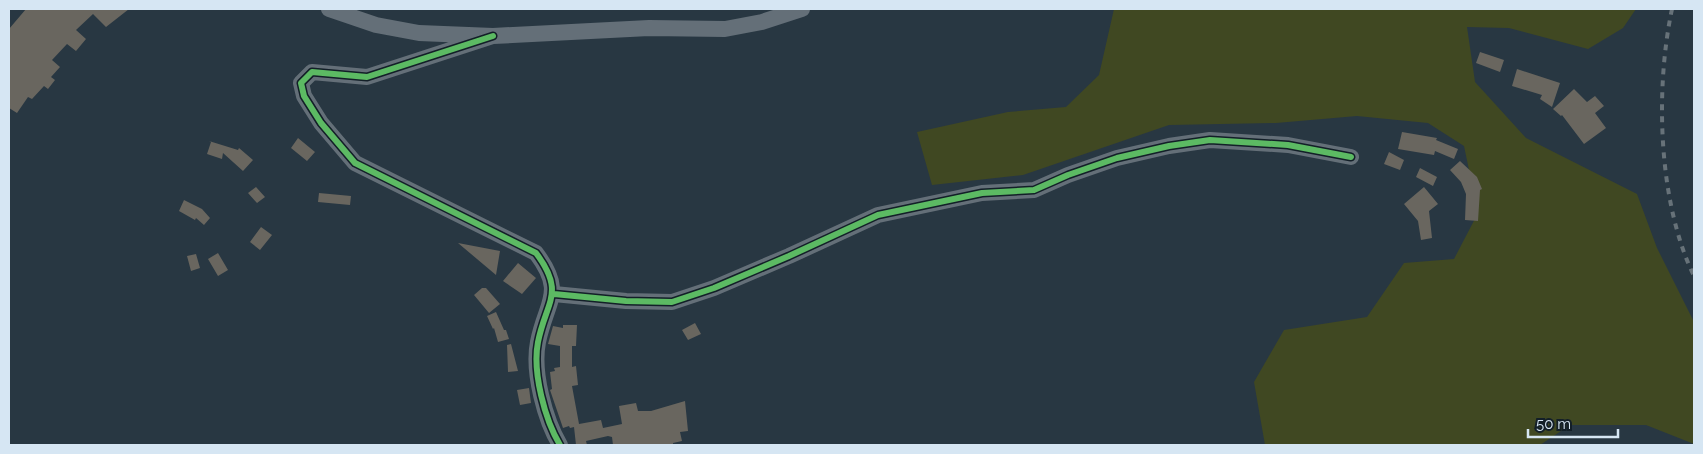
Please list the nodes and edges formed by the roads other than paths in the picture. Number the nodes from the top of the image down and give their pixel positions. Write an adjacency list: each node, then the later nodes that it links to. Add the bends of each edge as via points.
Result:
1 (329, 9): 3 (street, via 376,25 420,33)
2 (802, 9): 3 (street, via 762,22 725,29 649,28)
3 (493, 36): 5 (street, via 367,76 312,72 302,83 304,96 321,123 355,164 536,253 548,270)
4 (1351, 157): 5 (street, via 1288,145 1210,140 1169,146 1118,158 1034,190 982,193 878,216 714,288 672,302)
5 (554, 294): 6 (street, via 538,343 538,372 542,397)
6 (560, 445)

